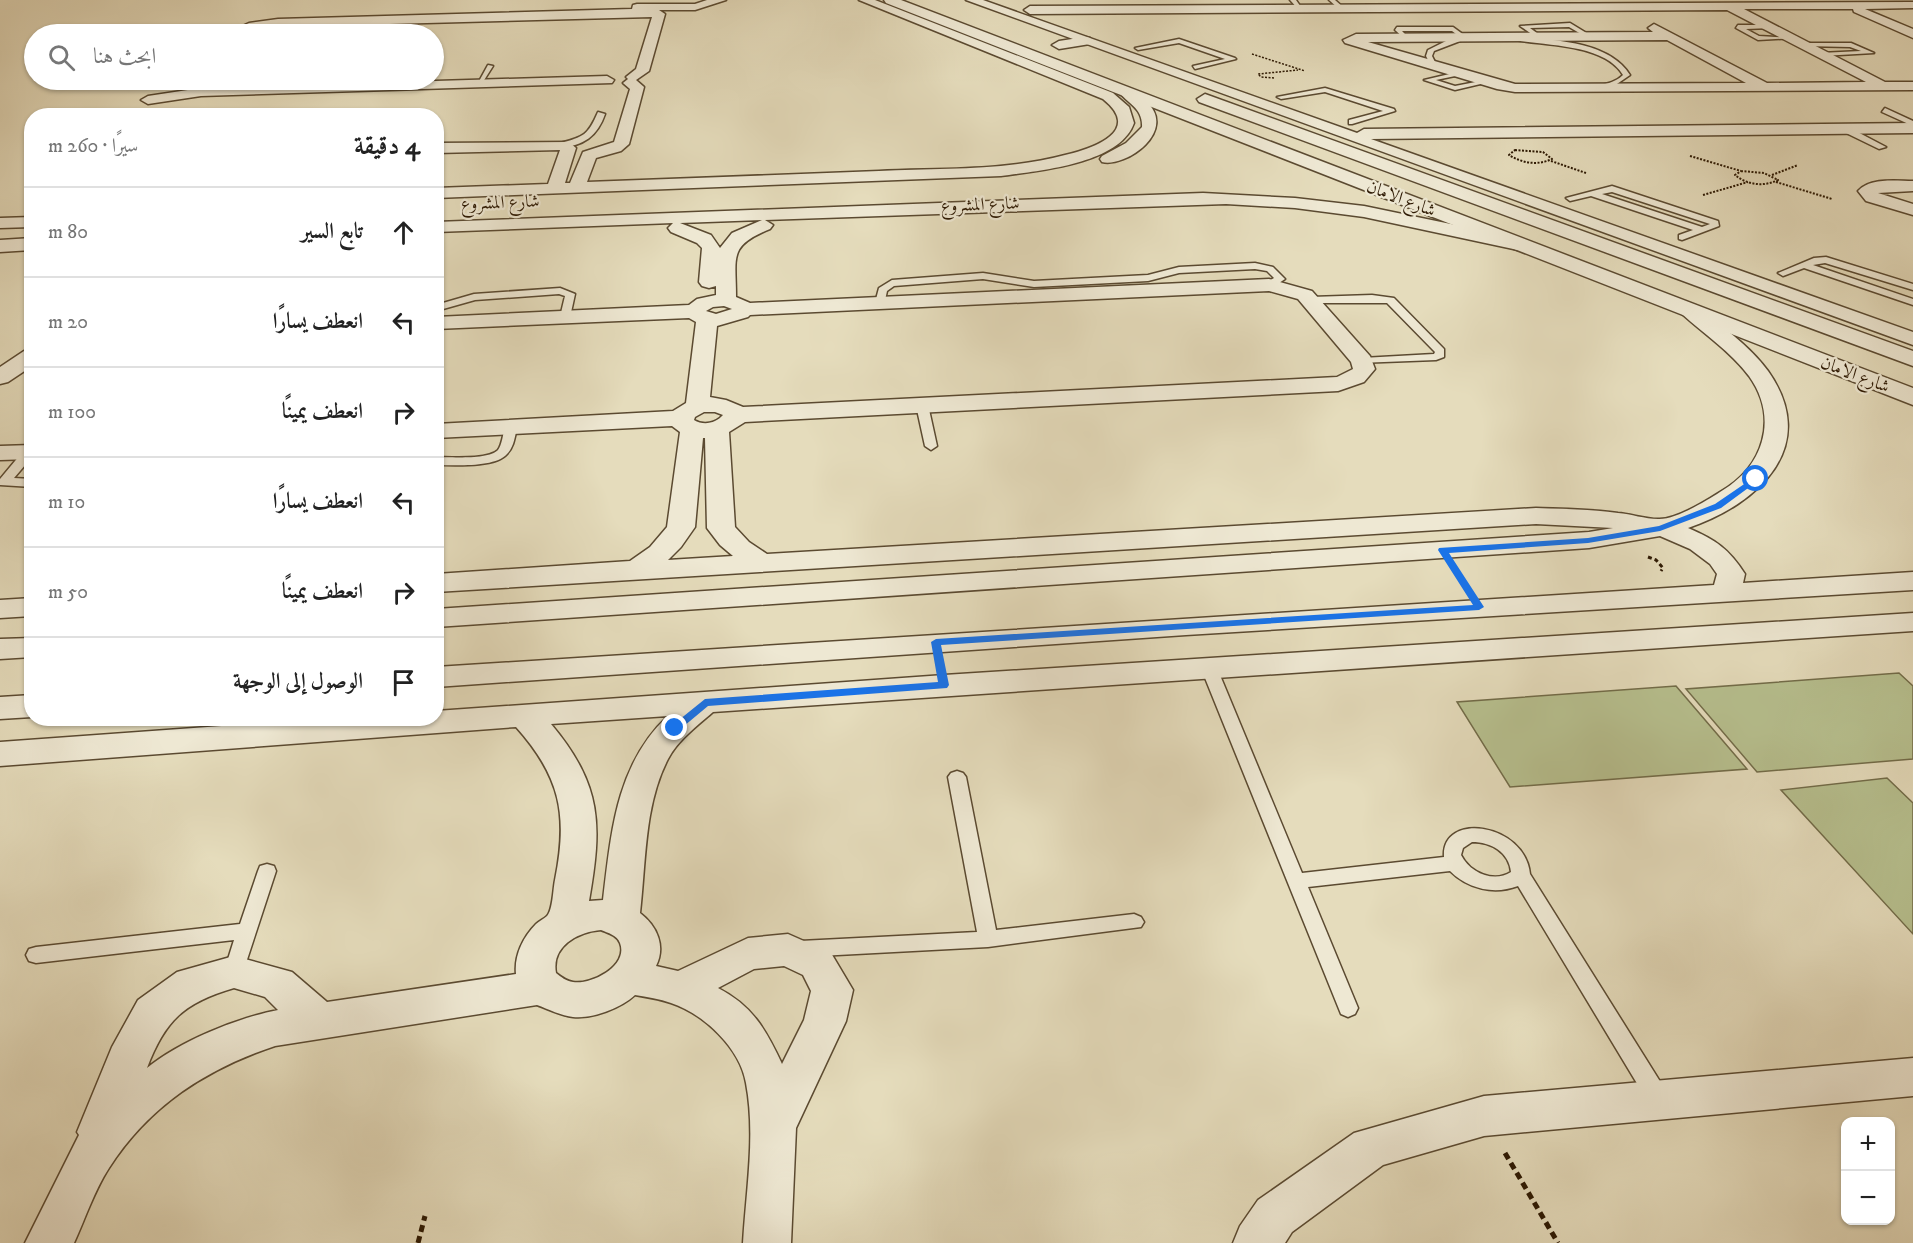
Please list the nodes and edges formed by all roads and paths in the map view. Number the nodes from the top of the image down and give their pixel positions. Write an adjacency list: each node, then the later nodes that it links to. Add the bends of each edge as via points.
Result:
1 (720, 0): 9 (street, via 671,8)
2 (865, 0): 72 (street, via 1108,96 1122,107 1127,120 1122,133 1080,156 1001,171)
3 (890, 0): 48 (street, شارع الامان)
4 (939, 0): 28 (street, شارع الامان)
5 (972, 0): 26 (street)
6 (1002, 0): 17 (street)
7 (1654, 0): 14 (street)
8 (1890, 0): 13 (street)
9 (518, 3)
10 (1297, 4): 11 (street); 17 (street)
11 (1337, 4): 16 (street)
12 (1846, 5): 13 (street); 15 (street); 20 (street)
13 (1908, 5)
14 (1666, 6): 15 (street); 16 (street)
15 (1729, 6): 19 (street)
16 (1614, 7): 21 (street)
17 (1030, 10): 29 (street)
18 (272, 24): 37 (street, via 659,14 642,71)
19 (1769, 27): 27 (street); 27 (lane, via 1738,28 1758,38)
20 (1913, 34)
21 (1671, 36): 23 (street); 43 (street)
22 (1539, 37): 23 (street); 23 (lane, via 1523,26 1570,26); 25 (street)
23 (1590, 37)
24 (1465, 38): 25 (street); 34 (lane, via 1431,50 1432,63); 34 (street, via 1349,40)
25 (1502, 38): 44 (lane, via 1590,51 1618,62 1625,69 1627,75 1622,80)
26 (1085, 41): 28 (street); 56 (street)
27 (1798, 41): 30 (street); 30 (lane, via 1851,45 1871,53)
28 (1059, 45): 65 (street, شارع الامان)
29 (1138, 48): 32 (street); 32 (lane, via 1179,41 1233,59)
30 (1822, 54): 41 (street)
31 (490, 66): 39 (lane)
32 (1195, 67): 50 (street)
33 (1299, 69): 35 (path)
34 (1442, 69): 36 (street)
35 (1278, 74): 35 (path, via 1258,74 1266,78 1280,77)
36 (1458, 74): 38 (street); 38 (lane, via 1427,80 1453,88)
37 (631, 80): 39 (street, via 615,77); 70 (street, via 637,87 621,144 589,155)
38 (1486, 82): 44 (street, via 1522,88)
39 (479, 84): 40 (street)
40 (444, 85)
41 (1884, 86): 42 (street); 43 (street)
42 (1913, 86)
43 (1765, 87): 44 (street)
44 (1595, 88)
45 (161, 90): 51 (street)
46 (194, 90): 49 (street)
47 (270, 90): 49 (street)
48 (1125, 91): 66 (street, شارع المشروع, via 1149,116 1149,129 1136,145 1087,167 1044,177); 93 (street, شارع الامان)
49 (201, 92): 51 (street)
50 (1281, 97): 56 (street); 56 (lane, via 1324,90 1391,111)
51 (148, 100): 52 (street)
52 (138, 108)
53 (1885, 110): 55 (lane)
54 (601, 114): 59 (lane, via 592,135)
55 (1913, 126): 57 (street)
56 (1348, 128): 58 (street); 63 (street)
57 (1845, 129): 58 (street); 60 (lane)
58 (1384, 133): 75 (street)
59 (563, 145): 61 (street); 71 (street, via 568,151)
60 (1882, 147)
61 (444, 148)
62 (1798, 165): 64 (path)
63 (1456, 174): 65 (street); 108 (street)
64 (1771, 175): 67 (path, via 1748,171 1735,174); 68 (path)
65 (1429, 181): 109 (street, شارع الامان)
66 (993, 182): 72 (street, شارع المشروع); 77 (street, via 1006,194 1006,200)
67 (1748, 182): 68 (path); 79 (path)
68 (1776, 182): 76 (path)
69 (1913, 186): 82 (street, via 1867,191 1872,197)
70 (576, 188): 71 (street); 72 (street)
71 (554, 189): 73 (street)
72 (664, 191): 78 (street, شارع المشروع)
73 (444, 193)
74 (1591, 193): 75 (lane); 79 (lane, via 1619,190); 91 (lane)
75 (1570, 198): 91 (street, via 1682,237)
76 (1832, 199)
77 (1000, 204): 83 (street, شارع المشروع); 86 (street, شارع المشروع, via 1248,200 1340,208)
78 (444, 205)
79 (1667, 206): 91 (lane, via 1715,223)
80 (24, 208): 81 (street)
81 (0, 209)
82 (1913, 210)
83 (866, 215): 86 (street, via 1183,209); 87 (street); 88 (street, شارع المشروع)
84 (24, 222): 85 (street)
85 (0, 223)
86 (1432, 224): 93 (street, شارع المشروع)
87 (764, 225): 89 (street); 103 (street, via 735,238 728,246)
88 (444, 227)
89 (677, 228): 90 (street); 103 (street, via 704,239 711,247)
90 (444, 237)
91 (1703, 238)
92 (24, 244): 94 (street)
93 (1520, 245): 104 (street, شارع الامان)
94 (0, 246)
95 (24, 255): 96 (street)
96 (0, 256)
97 (1804, 264): 98 (lane); 99 (lane, via 1817,260 1836,262); 101 (lane)
98 (1777, 271): 106 (street)
99 (1913, 287)
100 (1311, 300): 103 (street, via 1295,291 1269,285); 111 (street); 111 (lane, via 1390,300 1440,351 1436,357)
101 (1913, 302)
102 (444, 306): 105 (lane, via 474,297 560,291 570,294)
103 (717, 310): 105 (street); 115 (street)
104 (1689, 310): 113 (street, شارع الامان); 124 (street, via 1737,351 1764,382 1778,415 1776,447 1756,479 1718,506)
105 (565, 317): 107 (street)
106 (1913, 318)
107 (444, 323)
108 (1913, 339)
109 (1913, 358)
110 (24, 361): 112 (street)
111 (1362, 361): 114 (street, via 1364,369 1360,375 1338,384)
112 (0, 377)
113 (1913, 397)
114 (922, 405): 115 (street); 118 (lane)
115 (707, 417): 116 (street); 125 (street, via 721,528 744,553); 126 (street, via 681,527 664,551)
116 (511, 427): 117 (street); 122 (lane, via 500,455)
117 (444, 430)
118 (931, 446)
119 (24, 452): 120 (street)
120 (0, 453)
121 (24, 459): 123 (lane, via 4,482)
122 (444, 462)
123 (24, 483)
124 (1660, 528): 125 (street, via 1536,516); 130 (street, via 1693,540 1718,556 1731,574); 133 (street, via 1588,540)
125 (762, 563): 126 (street)
126 (632, 572): 127 (street)
127 (540, 577): 129 (street); 133 (street)
128 (1913, 581): 130 (street)
129 (444, 583)
130 (1728, 591): 136 (street)
131 (24, 608): 132 (street)
132 (0, 609)
133 (534, 611): 134 (street)
134 (444, 617)
135 (1913, 622): 137 (street)
136 (936, 642): 138 (street); 139 (street)
137 (1209, 668): 139 (street); 151 (lane)
138 (444, 676)
139 (944, 685): 140 (street)
140 (705, 702): 143 (street); 152 (street, via 675,728 651,758 637,792)
141 (24, 706): 142 (street)
142 (0, 708)
143 (525, 716): 144 (street); 154 (street, via 548,739 576,796 580,830)
144 (444, 719)
145 (310, 726): 146 (street)
146 (0, 754)
147 (957, 777): 156 (lane)
148 (1455, 863): 150 (lane, via 1470,876 1490,884 1503,885); 150 (lane, via 1454,845 1461,839 1485,836 1510,847 1522,866); 151 (lane)
149 (267, 871): 155 (lane)
150 (1521, 875): 166 (lane)
151 (1295, 881): 163 (lane)
152 (621, 919): 154 (street, via 594,916); 160 (street, via 635,928 642,943 641,960)
153 (1134, 922): 156 (lane)
154 (566, 923): 161 (street, via 551,933 534,960 535,974)
155 (248, 931): 158 (lane); 159 (lane)
156 (988, 939): 157 (lane)
157 (788, 950): 162 (street, via 748,954); 168 (street, via 817,964 832,990 825,1021)
158 (36, 955)
159 (234, 972): 164 (street, via 278,984); 169 (street, via 191,984 153,1012 133,1047)
160 (630, 977): 161 (street, via 610,992 584,999 560,998); 162 (street)
161 (542, 987): 164 (street)
162 (681, 988): 168 (street, via 720,1009 750,1041 768,1081)
163 (1348, 1008)
164 (320, 1021): 169 (street, via 275,1028 224,1045 173,1072 128,1110)
165 (1913, 1077): 166 (street)
166 (1660, 1100): 167 (street)
167 (1484, 1116): 174 (street, via 1370,1148 1275,1216); 175 (path)
168 (772, 1128): 173 (street)
169 (92, 1154): 171 (street)
170 (425, 1216): 172 (path)
171 (49, 1243)
172 (418, 1243)
173 (767, 1243)
174 (1257, 1243)
175 (1558, 1243)

